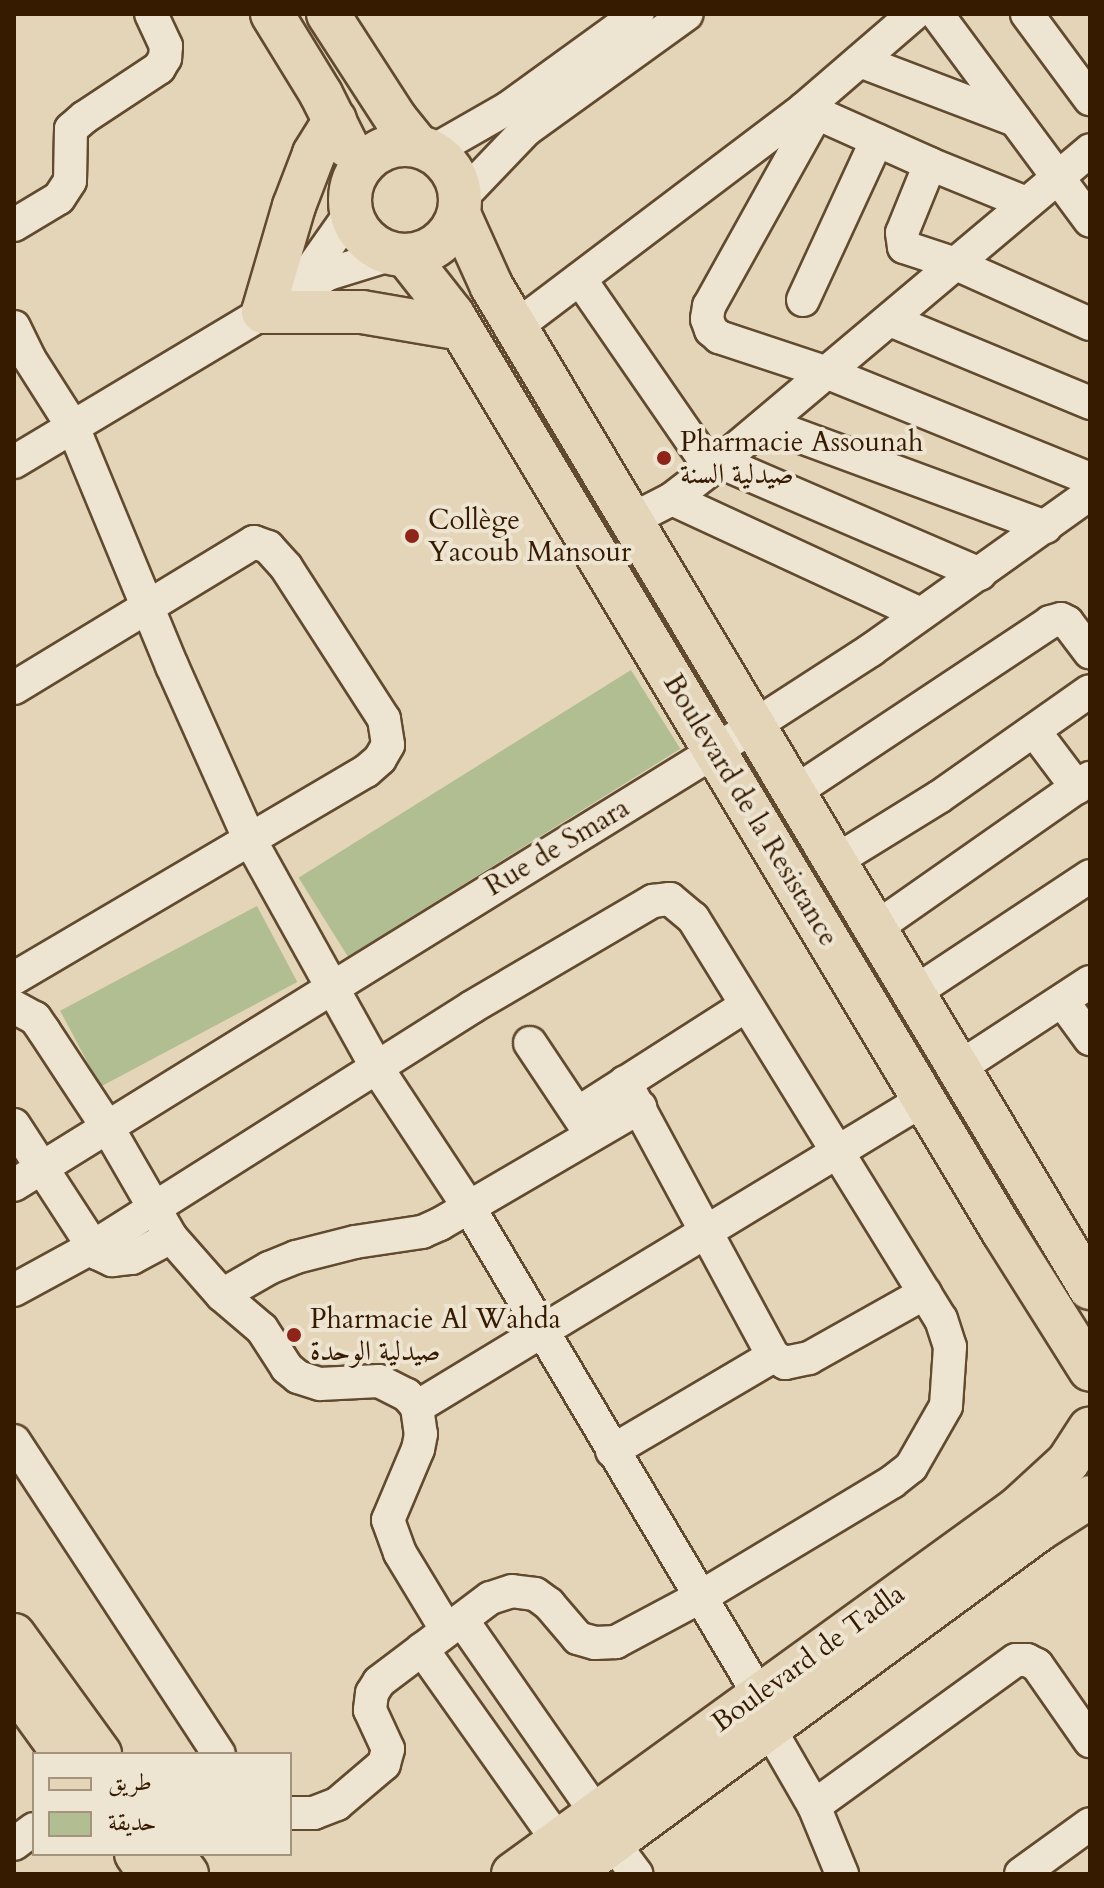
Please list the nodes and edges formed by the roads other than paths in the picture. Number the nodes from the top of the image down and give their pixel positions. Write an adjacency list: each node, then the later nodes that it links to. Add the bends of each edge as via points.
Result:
1 (151, 14): 23 (street, via 162,31 165,58 148,78 71,129 70,181 59,198)
2 (272, 14): 12 (main road)
3 (328, 14): 15 (main road, via 396,119)
4 (638, 14): 15 (street, via 496,116)
5 (687, 14): 21 (street, via 526,130)
6 (914, 14): 9 (street)
7 (937, 14): 13 (street)
8 (1040, 18): 10 (street)
9 (860, 61): 11 (street); 13 (street)
10 (1090, 99)
11 (811, 111): 14 (street); 26 (street); 34 (street, via 709,306 707,319 719,337)
12 (335, 120): 19 (main road); 28 (main road, via 314,154 294,206)
13 (1015, 120): 18 (street)
14 (877, 140): 17 (street); 27 (street)
15 (425, 148): 19 (main road, via 399,144 382,149 366,159); 21 (main road, via 449,164)
16 (1090, 150): 18 (street)
17 (930, 164): 20 (street); 25 (street, via 901,240 904,247)
18 (1056, 177): 20 (street); 22 (street)
19 (353, 193): 24 (main road, via 366,239); 28 (street)
20 (1026, 203): 25 (street)
21 (460, 206): 24 (main road, via 451,231 439,244); 31 (main road, Boulevard de la Resistance, via 492,287)
22 (1090, 221)
23 (14, 225)
24 (399, 255): 28 (street, via 328,274); 33 (main road, Boulevard de la Resistance, via 431,285)
25 (956, 264): 29 (street); 30 (street)
26 (580, 279): 31 (street); 39 (street)
27 (803, 300)
28 (279, 303): 33 (main road); 37 (street)
29 (890, 320): 34 (street); 35 (street)
30 (1090, 324)
31 (517, 326): 43 (main road, Boulevard de la Resistance)
32 (14, 327): 37 (street)
33 (461, 329): 53 (main road, Boulevard de la Resistance)
34 (828, 373): 36 (street); 40 (street)
35 (1090, 403)
36 (766, 424): 39 (street); 44 (street)
37 (73, 427): 38 (street); 46 (street)
38 (14, 462)
39 (715, 465): 42 (street); 45 (street)
40 (1090, 479)
41 (1090, 494): 44 (street, Rue de Smara)
42 (672, 499): 43 (street); 47 (street)
43 (631, 520): 51 (main road, Boulevard de la Resistance)
44 (1046, 527): 45 (street, Rue de Smara)
45 (980, 574): 47 (street, Rue de Smara)
46 (147, 606): 49 (street); 56 (street); 56 (street, via 254,542 268,547 384,719 388,745 380,759)
47 (921, 614): 51 (street, Rue de Smara)
48 (1090, 652): 55 (street, via 1067,622 1050,622)
49 (14, 688)
50 (1090, 691): 52 (street)
51 (756, 724): 53 (street, Rue de Smara); 55 (main road, Boulevard de la Resistance)
52 (1035, 732): 54 (street); 57 (street)
53 (715, 751): 62 (street, Rue de Smara); 72 (main road, Boulevard de la Resistance)
54 (1084, 783): 59 (street)
55 (796, 791): 57 (main road, Boulevard de la Resistance)
56 (249, 838): 60 (street); 62 (street)
57 (837, 860): 59 (main road, Boulevard de la Resistance)
58 (1086, 886): 63 (street)
59 (877, 927): 63 (main road, Boulevard de la Resistance)
60 (14, 978)
61 (1090, 982): 64 (street)
62 (331, 986): 70 (street); 75 (street, Rue de Smara)
63 (915, 992): 69 (main road, Boulevard de la Resistance)
64 (1063, 1002): 67 (street); 69 (street)
65 (745, 1006): 70 (street, via 693,918 670,899 653,901); 71 (street); 76 (street)
66 (14, 1007): 75 (street, via 35,1018)
67 (1090, 1039)
68 (530, 1043): 74 (street)
69 (960, 1067): 84 (main road, Boulevard de la Resistance)
70 (377, 1068): 79 (street); 80 (street)
71 (632, 1094): 74 (street); 81 (street)
72 (923, 1100): 76 (street); 90 (main road, Boulevard de la Resistance)
73 (14, 1125): 77 (street)
74 (584, 1125): 80 (street)
75 (108, 1128): 77 (street, Rue de Smara); 79 (street)
76 (834, 1151): 81 (street); 86 (street)
77 (43, 1168): 78 (street, Rue de Smara); 83 (street)
78 (14, 1185)
79 (155, 1207): 82 (street); 83 (street)
80 (470, 1209): 87 (street, via 422,1232 296,1257); 88 (street)
81 (706, 1231): 88 (street); 89 (street)
82 (171, 1237): 83 (street, via 119,1260); 87 (street)
83 (91, 1248): 85 (street)
84 (1090, 1288)
85 (14, 1290)
86 (925, 1293): 89 (street, via 809,1358 785,1363); 96 (street, via 948,1334 951,1365 946,1406 911,1467)
87 (222, 1295): 91 (street, via 252,1318 298,1377 320,1384 379,1381 407,1395)
88 (543, 1330): 91 (street); 94 (street)
89 (773, 1356): 94 (street)
90 (1090, 1370)
91 (417, 1407): 97 (street, via 418,1449 388,1520)
92 (1090, 1428): 100 (main road, Boulevard de Tadla, via 1068,1462 1018,1508)
93 (14, 1441): 104 (street)
94 (612, 1451): 96 (street)
95 (1090, 1497): 100 (main road, Boulevard de Tadla)
96 (702, 1596): 97 (street, via 616,1642 578,1638 549,1604 525,1592 490,1598); 100 (street)
97 (443, 1633): 106 (street, via 372,1693 370,1710 388,1749 384,1764 337,1804 314,1813); 110 (street); 113 (street)
98 (14, 1635): 103 (main road)
99 (21, 1709): 102 (main road)
100 (764, 1711): 105 (street); 110 (main road, Boulevard de Tadla)
101 (1090, 1741): 105 (street, via 1037,1665 1016,1660)
102 (62, 1752)
103 (99, 1752)
104 (218, 1752)
105 (814, 1806): 117 (street)
106 (292, 1813)
107 (1090, 1824): 118 (street)
108 (32, 1830): 109 (street)
109 (14, 1844)
110 (615, 1844): 113 (main road, Boulevard de Tadla)
111 (137, 1856): 114 (main road)
112 (174, 1856): 115 (main road)
113 (570, 1865): 116 (main road, Boulevard de Tadla)
114 (150, 1874)
115 (187, 1874)
116 (513, 1874)
117 (842, 1874)
118 (1021, 1874)

